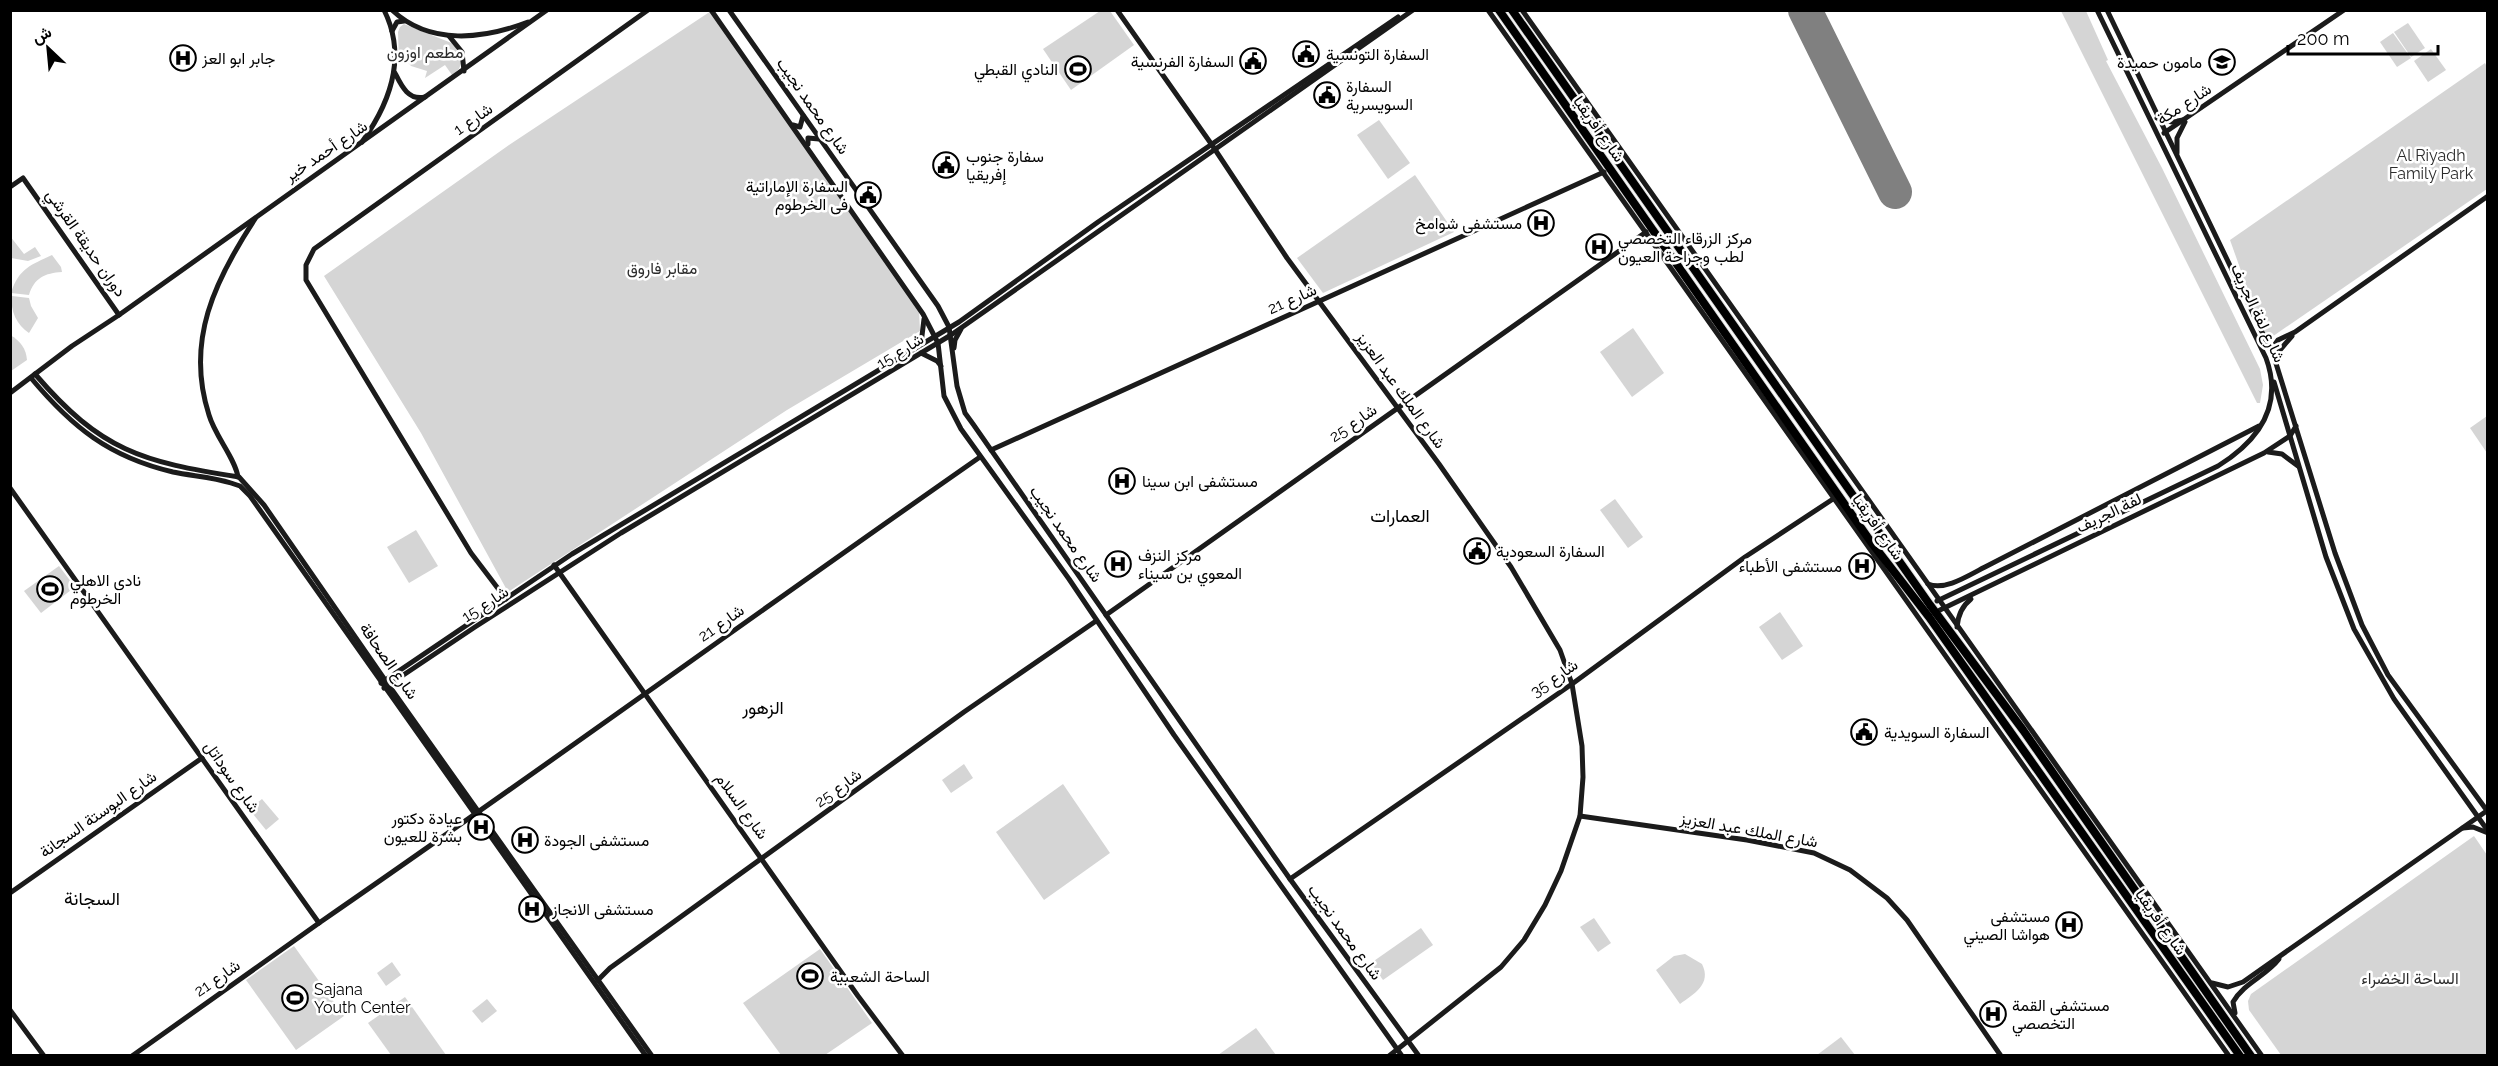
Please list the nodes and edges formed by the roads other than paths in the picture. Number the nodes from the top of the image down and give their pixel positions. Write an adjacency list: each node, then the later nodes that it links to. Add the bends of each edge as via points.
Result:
1 (384, 10): 19 (street)
2 (392, 10): 18 (street)
3 (547, 10): 17 (street, شارع أحمد خير)
4 (648, 10): 82 (street, شارع 1, via 314,249 306,265 306,280 471,553)
5 (711, 10): 28 (street, شارع محمد نجيب)
6 (729, 10): 25 (street, شارع محمد نجيب)
7 (1117, 10): 33 (street, شارع الملك عبد العزيز)
8 (1406, 10): 33 (street, شارع 15)
9 (1413, 10): 33 (street, شارع 15)
10 (1488, 10): 24 (street, شارع أفريقيا)
11 (1499, 10): 24 (highway, شارع أفريقيا)
12 (1512, 10): 65 (highway, شارع أفريقيا)
13 (1522, 10): 66 (street, شارع أفريقيا)
14 (2097, 10): 30 (street, شارع لفة الجريف)
15 (2107, 10): 27 (street, شارع لفة الجريف)
16 (2344, 10): 26 (street, شارع مكة)
17 (536, 19): 20 (street, via 490,34); 21 (street, شارع أحمد خير)
18 (404, 21): 19 (street, via 397,22); 20 (street)
19 (392, 31): 22 (street)
20 (449, 36): 21 (street, via 462,52)
21 (464, 71): 23 (street, شارع أحمد خير)
22 (394, 73): 23 (street, via 412,96 419,99); 32 (street, via 378,119)
23 (432, 94): 32 (street, شارع أحمد خير)
24 (1561, 105): 36 (street, شارع أفريقيا); 64 (highway, شارع أفريقيا)
25 (803, 116): 28 (street, via 800,126); 31 (street, شارع محمد نجيب)
26 (2190, 117): 27 (street, via 2172,122); 29 (street, شارع مكة); 35 (street, via 2177,138)
27 (2157, 118): 29 (street, شارع لفة الجريف)
28 (792, 124): 34 (street, شارع محمد نجيب)
29 (2165, 133): 30 (street, شارع مكة); 35 (street, شارع لفة الجريف)
30 (2158, 137): 60 (street, شارع لفة الجريف)
31 (819, 139): 34 (street, via 808,138); 44 (street, شارع محمد نجيب)
32 (359, 145): 39 (street, شارع أحمد خير)
33 (1214, 147): 41 (street, شارع 15); 42 (street, شارع 15); 43 (street, شارع الملك عبد العزيز)
34 (810, 149): 46 (street, شارع محمد نجيب)
35 (2177, 158): 54 (street, شارع لفة الجريف)
36 (1604, 172): 40 (street, شارع أفريقيا); 43 (street, شارع 21)
37 (10, 187): 45 (street, دوران حديقة القرشي, via 23,178)
38 (2487, 196): 49 (street)
39 (257, 215): 45 (street, شارع أحمد خير); 74 (street, شارع الصحافة, via 220,277 205,323 201,358 208,412)
40 (1646, 232): 62 (street, شارع أفريقيا); 63 (street, شارع 25)
41 (1042, 262): 42 (street); 47 (street, شارع 15)
42 (1047, 268): 47 (street, شارع 15)
43 (1319, 301): 63 (street, شارع الملك عبد العزيز); 70 (street, شارع 21)
44 (940, 311): 47 (street); 48 (street, شارع محمد نجيب)
45 (119, 315): 59 (street, دوران حديقة القرشي)
46 (923, 315): 50 (street, شارع محمد نجيب); 53 (street)
47 (961, 325): 48 (street, شارع 15); 51 (street, شارع 15); 57 (street)
48 (949, 327): 50 (street, شارع 15); 51 (street, شارع محمد نجيب)
49 (2295, 332): 54 (street, via 2278,340); 56 (street)
50 (935, 335): 52 (street, شارع محمد نجيب); 53 (street, شارع 15)
51 (951, 335): 52 (street, شارع 15); 57 (street, شارع محمد نجيب)
52 (938, 343): 55 (street, شارع 15); 58 (street, شارع محمد نجيب)
53 (921, 344): 78 (street, شارع 15)
54 (2271, 350): 56 (street, شارع لفة الجريف)
55 (921, 353): 58 (street); 79 (street, شارع 15)
56 (2274, 357): 68 (street, شارع لفة الجريف)
57 (953, 358): 70 (street, شارع محمد نجيب, via 965,412)
58 (942, 368): 72 (street, شارع محمد نجيب, via 948,406)
59 (33, 376): 61 (street, دوران حديقة القرشي); 74 (street, via 76,418 120,447 178,467); 75 (street, شارع الصحافة, via 64,415 109,448 152,466)
60 (2273, 376): 67 (street, شارع لفة الجريف, via 2270,405); 69 (street)
61 (10, 393)
62 (1764, 400): 64 (highway); 77 (street, شارع أفريقيا)
63 (1398, 408): 90 (street, شارع 25); 95 (street, شارع الملك عبد العزيز, via 1511,567 1560,650)
64 (1779, 408): 87 (highway, شارع أفريقيا)
65 (1801, 422): 66 (highway); 85 (highway, شارع أفريقيا)
66 (1815, 426): 80 (street, شارع أفريقيا)
67 (2260, 426): 80 (street, via 1979,570 1936,587); 85 (street, شارع لفة الجريف, via 2243,449 2218,465)
68 (2296, 426): 69 (street, لفة الجريف); 89 (street, شارع لفة الجريف)
69 (2290, 436): 71 (street, لفة الجريف); 73 (street)
70 (991, 450): 90 (street, شارع محمد نجيب)
71 (2264, 453): 73 (street, via 2279,453); 83 (street, لفة الجريف)
72 (980, 457): 92 (street, شارع محمد نجيب); 96 (street, شارع 21)
73 (2298, 466): 91 (street)
74 (239, 477): 75 (street); 94 (street, شارع الصحافة, via 264,506)
75 (231, 483): 94 (street, شارع الصحافة, via 250,496)
76 (10, 488): 103 (street, شارع سوداتل)
77 (1833, 499): 95 (street, شارع 35, via 1701,588); 101 (street, شارع أفريقيا)
78 (554, 565): 79 (street, شارع السلام); 81 (street, شارع 15)
79 (560, 572): 86 (street, شارع 15); 96 (street, شارع السلام)
80 (1927, 583): 85 (street, شارع أفريقيا)
81 (518, 589): 82 (street); 84 (street, شارع 15)
82 (498, 590): 84 (street)
83 (1977, 594): 88 (street, لفة الجريف); 93 (street, via 1962,609 1957,623)
84 (504, 598): 86 (street); 94 (street, شارع 15)
85 (1934, 603): 87 (street); 88 (highway, شارع أفريقيا)
86 (510, 604): 94 (street, شارع 15)
87 (1922, 610): 88 (highway, شارع أفريقيا)
88 (1936, 613): 93 (street, شارع أفريقيا); 100 (highway, شارع أفريقيا); 102 (highway, شارع أفريقيا)
89 (2356, 613): 91 (street); 97 (street, شارع لفة الجريف)
90 (1106, 615): 113 (street, شارع محمد نجيب)
91 (2348, 617): 98 (street)
92 (1096, 621): 112 (street, شارع 25); 124 (street, شارع محمد نجيب)
93 (1959, 631): 99 (street, شارع أفريقيا)
94 (384, 684): 105 (street, شارع الصحافة)
95 (1572, 684): 106 (street, شارع الملك عبد العزيز, via 1582,746); 113 (street, شارع 35)
96 (645, 693): 105 (street, شارع 21); 112 (street, شارع السلام)
97 (2402, 694): 98 (street); 104 (street, شارع لفة الجريف)
98 (2394, 699): 107 (street)
99 (2022, 716): 100 (highway); 115 (street, شارع أفريقيا)
100 (2024, 730): 108 (highway, شارع أفريقيا)
101 (2000, 733): 102 (highway); 134 (street, شارع أفريقيا)
102 (2013, 735): 109 (highway, شارع أفريقيا)
103 (202, 758): 114 (street, شارع البوستة السجانة); 117 (street, شارع سوداتل)
104 (2487, 811): 107 (street)
105 (477, 814): 117 (street); 119 (street, شارع الصحافة); 127 (street, شارع الصحافة)
106 (1580, 816): 123 (street, شارع الملك عبد العزيز, via 1562,871 1524,940 1501,967); 133 (street, شارع الملك عبد العزيز, via 1755,841 1814,853 1850,870 1887,898 1907,920)
107 (2478, 817): 110 (street); 111 (street)
108 (2086, 820): 109 (highway); 116 (highway, شارع أفريقيا)
109 (2077, 827): 135 (highway, شارع أفريقيا)
110 (2462, 828): 111 (street); 118 (street)
111 (2487, 832)
112 (763, 858): 119 (street, شارع 25); 129 (street, شارع السلام)
113 (1290, 879): 123 (street, شارع محمد نجيب)
114 (10, 893)
115 (2150, 897): 116 (highway); 120 (street, شارع أفريقيا)
116 (2140, 898): 136 (highway, شارع أفريقيا)
117 (319, 923): 126 (street, شارع 21)
118 (2282, 956): 120 (street, via 2237,985); 122 (street, via 2237,995 2233,1008)
119 (598, 980): 128 (street, شارع الصحافة)
120 (2211, 983): 122 (street, شارع أفريقيا)
121 (10, 1010): 125 (street)
122 (2237, 1020): 137 (street, شارع أفريقيا)
123 (1408, 1040): 124 (street, شارع الملك عبد العزيز); 132 (street, شارع محمد نجيب)
124 (1397, 1049): 130 (street, شارع الملك عبد العزيز); 131 (street, شارع محمد نجيب)
125 (44, 1056)
126 (132, 1056)
127 (646, 1056)
128 (652, 1056)
129 (903, 1056)
130 (1389, 1056)
131 (1402, 1056)
132 (1419, 1056)
133 (2001, 1056)
134 (2229, 1056)
135 (2240, 1056)
136 (2251, 1056)
137 (2262, 1056)

